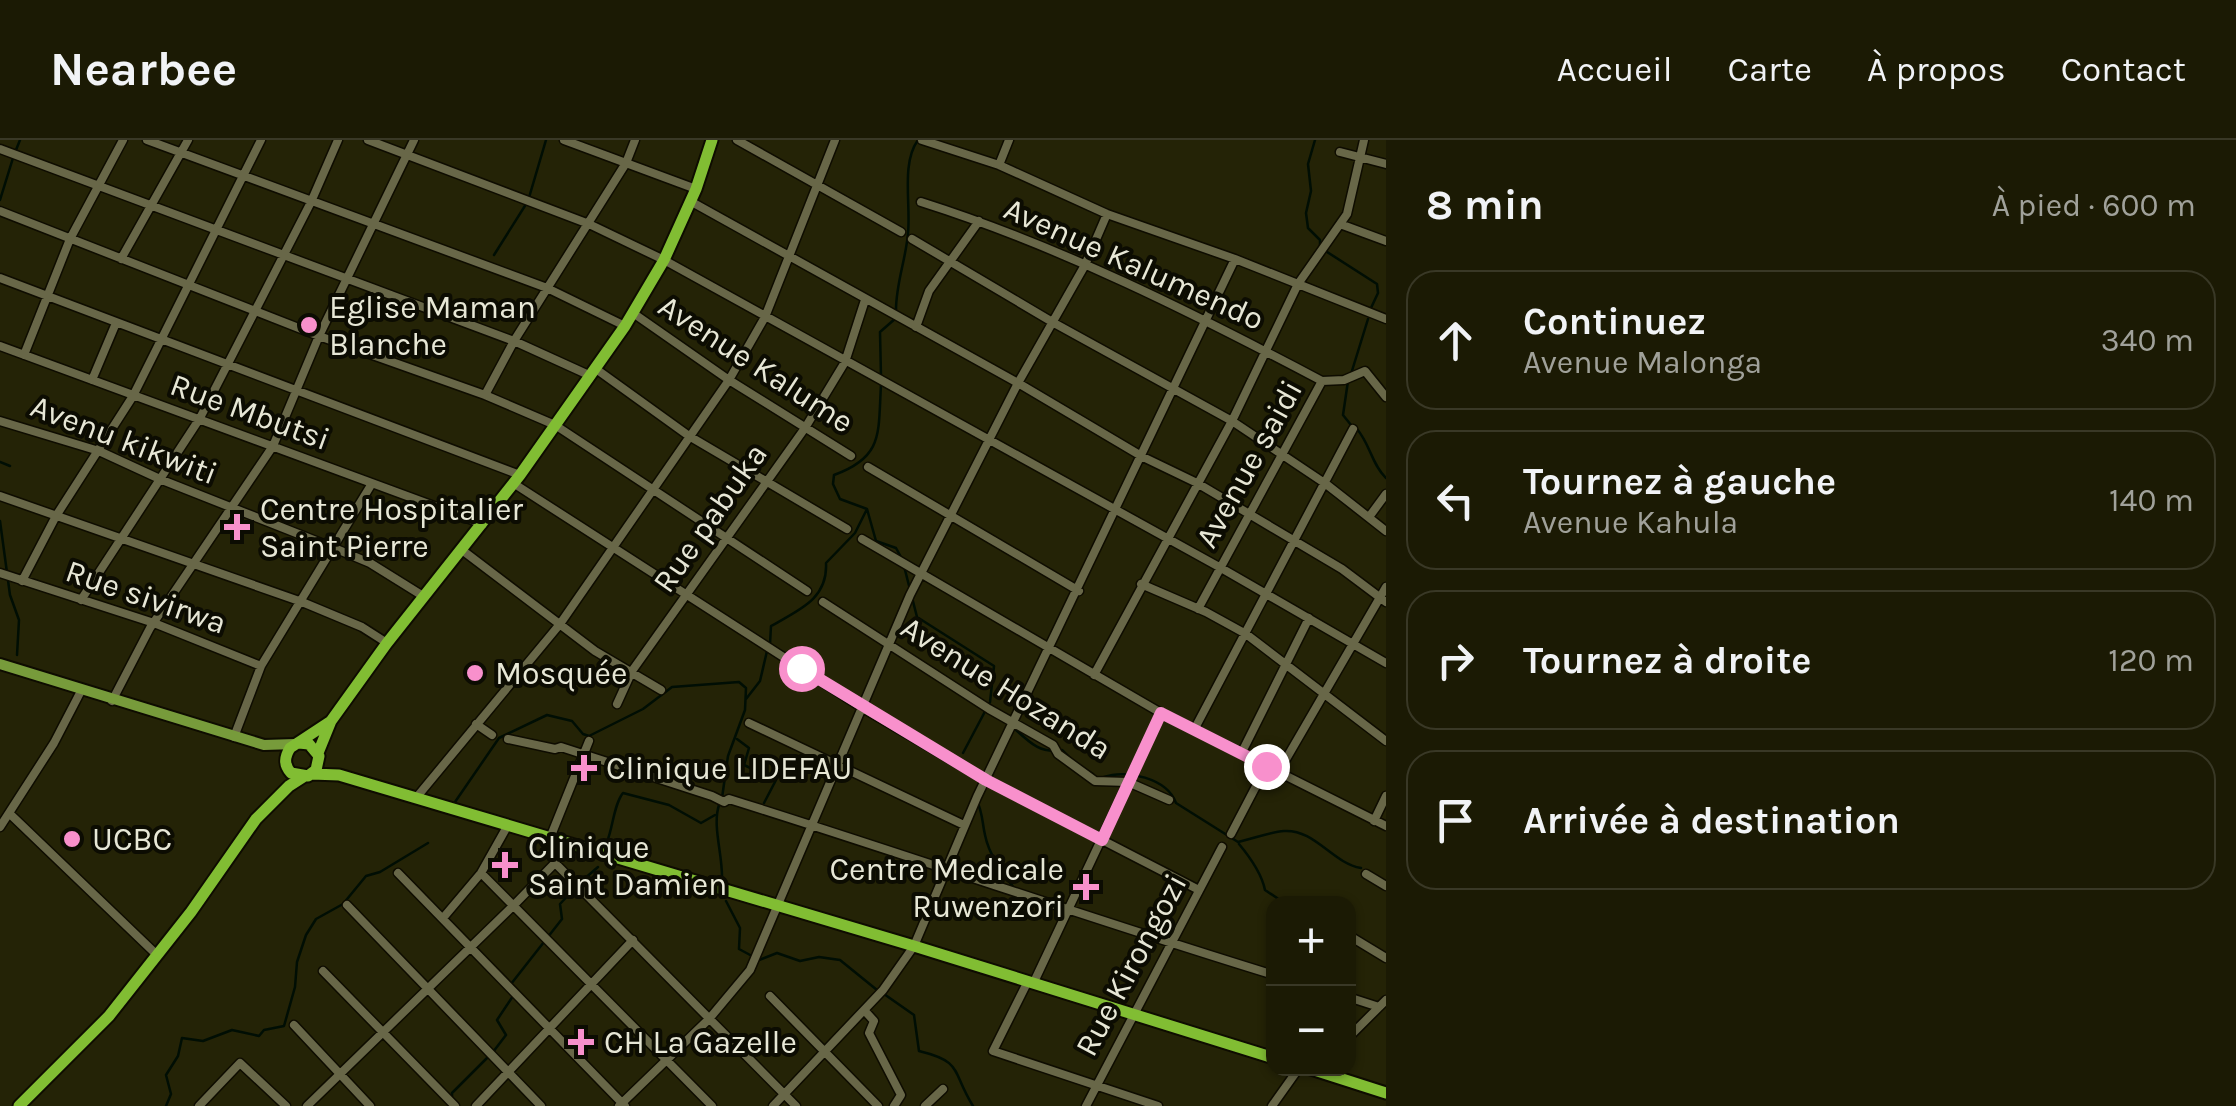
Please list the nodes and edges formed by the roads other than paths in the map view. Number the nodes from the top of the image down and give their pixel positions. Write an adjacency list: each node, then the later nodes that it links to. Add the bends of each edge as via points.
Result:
1 (123, 140): 26 (street)
2 (147, 140): 18 (street)
3 (188, 140): 18 (street)
4 (261, 140): 24 (street)
5 (338, 140): 28 (street)
6 (368, 140): 19 (street)
7 (414, 140): 19 (street)
8 (564, 140): 21 (street)
9 (635, 140): 21 (street)
10 (712, 140): 27 (highway)
11 (737, 140): 25 (street)
12 (835, 140): 25 (street)
13 (922, 140): 23 (street)
14 (1009, 140): 23 (street)
15 (1364, 140): 20 (street)
16 (0, 150): 26 (street)
17 (1340, 152): 20 (street)
18 (182, 154): 24 (street); 30 (street)
19 (407, 156): 34 (street); 35 (street)
20 (1361, 157): 22 (street); 36 (street)
21 (626, 162): 27 (street); 35 (street)
22 (1386, 164)
23 (999, 165): 32 (street)
24 (244, 178): 28 (street); 37 (street)
25 (818, 184): 38 (street); 43 (street)
26 (97, 186): 30 (street); 40 (street)
27 (693, 195): 43 (street); 46 (highway)
28 (311, 202): 34 (street); 42 (street)
29 (921, 202): 33 (street, Avenue Kalumendo)
30 (150, 206): 37 (street); 44 (street)
31 (0, 211): 40 (street)
32 (1108, 214): 45 (street); 48 (street)
33 (979, 220): 47 (street); 48 (street, Avenue Kalumendo)
34 (374, 224): 50 (street); 53 (street)
35 (589, 224): 46 (street); 53 (street)
36 (1340, 224): 41 (street); 51 (street)
37 (218, 229): 42 (street); 52 (street)
38 (900, 232)
39 (912, 238): 47 (street)
40 (70, 239): 44 (street); 54 (street)
41 (1386, 241)
42 (282, 255): 50 (street); 56 (street)
43 (790, 258): 55 (street); 58 (street)
44 (121, 259): 52 (street)
45 (1236, 259): 51 (street); 62 (street)
46 (664, 260): 57 (highway); 58 (street)
47 (949, 260): 61 (street); 64 (street)
48 (1085, 265): 61 (street); 62 (street, Avenue Kalumendo)
49 (0, 278): 54 (street)
50 (348, 280): 65 (street); 67 (street)
51 (1298, 284): 59 (street); 69 (street)
52 (188, 285): 56 (street); 66 (street)
53 (547, 288): 63 (street); 67 (street)
54 (46, 296): 60 (street); 70 (street)
55 (865, 300): 64 (street); 71 (street, Rue pabuka)
56 (253, 310): 65 (street); 72 (street)
57 (633, 313): 63 (highway); 75 (street, Avenue Kalume)
58 (765, 316): 71 (street); 75 (street)
59 (1386, 319)
60 (116, 323): 66 (street); 74 (street)
61 (1054, 323): 77 (street); 78 (street)
62 (1206, 324): 69 (street, Avenue Kalumendo); 78 (street)
63 (625, 326): 73 (highway)
64 (916, 327): 77 (street)
65 (320, 336): 79 (street); 80 (street)
66 (163, 340): 72 (street); 81 (street)
67 (514, 341): 73 (street); 80 (street)
68 (0, 346): 70 (street, Rue Mbutsi)
69 (1266, 351): 76 (street, Avenue Kalumendo); 85 (street)
70 (24, 355): 74 (street, Rue Mbutsi)
71 (845, 362): 87 (street, Rue pabuka); 90 (street)
72 (228, 364): 79 (street); 83 (street)
73 (593, 372): 86 (highway); 89 (street)
74 (92, 380): 81 (street, Rue Mbutsi)
75 (728, 380): 87 (street, Avenue Kalume); 89 (street)
76 (1322, 380): 82 (street, Avenue saidi, via 1365,372); 93 (street, Avenue saidi)
77 (1018, 382): 90 (street); 95 (street)
78 (1174, 390): 85 (street); 95 (street)
79 (299, 391): 91 (street); 97 (street)
80 (485, 395): 86 (street)
81 (133, 396): 83 (street, Rue Mbutsi); 92 (street)
82 (1386, 397)
83 (200, 418): 91 (street, Rue Mbutsi); 98 (street)
84 (0, 421): 92 (street, Avenu kikwiti)
85 (1232, 421): 93 (street); 99 (street)
86 (556, 425): 97 (highway); 103 (street)
87 (805, 428): 94 (street, Avenue Kalume); 100 (street, Rue pabuka)
88 (1353, 430): 101 (street)
89 (689, 436): 100 (street); 103 (street)
90 (989, 442): 107 (street); 108 (street)
91 (273, 446): 102 (street, Rue Mbutsi); 106 (street)
92 (99, 451): 98 (street, Avenu kikwiti); 110 (street)
93 (1282, 454): 101 (street); 109 (street, Avenue saidi)
94 (851, 456)
95 (1142, 457): 99 (street); 107 (street)
96 (868, 467): 108 (street, Avenue Kalume)
97 (517, 479): 112 (highway); 121 (street)
98 (162, 480): 106 (street, Avenu kikwiti); 115 (street)
99 (1197, 482): 109 (street); 117 (street)
100 (766, 483): 113 (street); 116 (street, Rue pabuka)
101 (1326, 484): 111 (street); 119 (street)
102 (372, 485): 112 (street, Rue Mbutsi); 120 (street)
103 (654, 490): 116 (street); 121 (street)
104 (1386, 494): 111 (street)
105 (0, 496): 110 (street)
106 (230, 506): 120 (street, Avenu kikwiti); 123 (street)
107 (1114, 511): 117 (street); 129 (street)
108 (952, 514): 125 (street); 129 (street, Avenue Kalume)
109 (1251, 514): 119 (street); 124 (street, Avenue saidi)
110 (56, 516): 115 (street); 126 (street)
111 (1369, 518): 114 (street)
112 (483, 524): 122 (highway)
113 (847, 529)
114 (1386, 531)
115 (120, 538): 123 (street); 134 (street)
116 (728, 538): 130 (street); 133 (street, Rue pabuka)
117 (1165, 538): 124 (street); 127 (street)
118 (862, 539): 125 (street)
119 (1294, 543): 131 (street); 135 (street)
120 (334, 548): 132 (street, Avenu kikwiti); 136 (street)
121 (611, 548): 133 (street); 141 (street)
122 (462, 550): 132 (highway); 141 (street)
123 (191, 563): 136 (street); 140 (street)
124 (1221, 568): 131 (street); 138 (street, Avenue saidi)
125 (921, 574): 144 (street); 146 (street)
126 (11, 577): 134 (street, Rue sivirwa)
127 (1141, 584): 138 (street); 152 (street)
128 (1386, 587): 135 (street)
129 (1078, 591): 146 (street)
130 (807, 592)
131 (1267, 594): 139 (street); 142 (street)
132 (424, 596): 143 (highway)
133 (685, 596): 151 (street, Rue pabuka); 158 (street)
134 (81, 600): 140 (street, Rue sivirwa)
135 (1383, 600): 145 (street)
136 (302, 602): 143 (street); 150 (street)
137 (824, 602): 144 (street, Avenue Hozanda)
138 (1198, 608): 142 (street)
139 (1309, 618): 145 (street); 149 (street)
140 (154, 623): 150 (street, Rue sivirwa); 156 (street)
141 (560, 624): 151 (street); 161 (street)
142 (1246, 634): 149 (street); 164 (street)
143 (388, 643): 160 (highway)
144 (888, 644): 158 (street); 163 (street, Avenue Hozanda)
145 (1352, 645): 147 (street); 155 (street)
146 (1050, 651): 152 (street); 163 (street)
147 (1386, 663)
148 (0, 664): 153 (main road)
149 (1284, 664): 155 (street); 172 (street)
150 (261, 666): 166 (street)
151 (632, 671): 154 (street); 157 (street, Rue pabuka)
152 (1094, 675): 159 (street)
153 (81, 690): 156 (main road); 187 (street)
154 (661, 690)
155 (1323, 692): 169 (street); 178 (street)
156 (112, 701): 166 (main road)
157 (617, 704)
158 (861, 707): 176 (street); 182 (street)
159 (1161, 713): 164 (street); 181 (street)
160 (331, 721): 170 (highway); 173 (highway)
161 (476, 724): 165 (street); 185 (street)
162 (749, 724): 176 (street)
163 (1014, 727): 181 (street, Avenue Hozanda, via 1053,745 1095,781); 182 (street)
164 (1194, 730): 172 (street)
165 (492, 735)
166 (234, 737): 171 (main road)
167 (508, 739): 174 (street)
168 (589, 740): 174 (street)
169 (1386, 742)
170 (297, 743): 171 (main road); 173 (highway, via 309,744); 175 (highway)
171 (264, 745): 175 (main road)
172 (1242, 752): 177 (street)
173 (319, 756): 179 (highway); 180 (highway)
174 (582, 756): 189 (street); 195 (street)
175 (286, 764): 179 (highway, via 291,773); 184 (highway)
176 (838, 766): 189 (street); 191 (street)
177 (1266, 766): 178 (street); 194 (street)
178 (1278, 773): 188 (street)
179 (308, 775): 180 (highway); 184 (highway)
180 (339, 775): 185 (highway)
181 (1131, 777): 186 (street, Avenue Hozanda); 196 (street)
182 (986, 780): 191 (street); 196 (street)
183 (1386, 796): 188 (street)
184 (276, 797): 216 (highway)
185 (416, 798): 190 (highway)
186 (1170, 800)
187 (10, 814): 193 (street); 216 (street)
188 (1374, 821): 192 (street)
189 (811, 825): 200 (street); 208 (street)
190 (508, 826): 195 (highway); 202 (street)
191 (964, 826): 200 (street)
192 (1386, 826)
193 (0, 827)
194 (1231, 834)
195 (550, 838): 197 (highway)
196 (1102, 840): 205 (street); 209 (street)
197 (566, 843): 199 (street); 208 (highway)
198 (1222, 847): 205 (street, Rue Kirongozi)
199 (555, 863): 207 (street); 211 (street)
200 (945, 869): 209 (street); 214 (street)
201 (398, 873): 210 (street)
202 (481, 873): 207 (street); 210 (street)
203 (1366, 874): 204 (street)
204 (1386, 886)
205 (1198, 889): 213 (street, Rue Kirongozi)
206 (347, 905): 222 (street)
207 (514, 905): 215 (street); 221 (street)
208 (780, 906): 214 (highway); 228 (street, via 754,963)
209 (1069, 910): 213 (street); 220 (street)
210 (443, 918): 215 (street)
211 (633, 940): 221 (street); 228 (street)
212 (1356, 940): 217 (street)
213 (1170, 943): 219 (street); 227 (street, Rue Kirongozi)
214 (914, 946): 220 (highway); 226 (street)
215 (470, 947): 222 (street); 230 (street)
216 (156, 956): 243 (highway, via 97,1029)
217 (1386, 958)
218 (323, 971): 232 (street)
219 (1266, 972)
220 (1030, 983): 227 (highway); 240 (street, via 993,1051)
221 (592, 984): 230 (street); 235 (street)
222 (429, 990): 232 (street); 236 (street)
223 (770, 996): 233 (street)
224 (1356, 998): 225 (street)
225 (1382, 1003): 231 (street)
226 (864, 1010): 233 (street); 259 (street, via 874,1020 870,1033 901,1095)
227 (1135, 1016): 234 (highway); 240 (street, Rue Kirongozi)
228 (709, 1019): 235 (street); 244 (street)
229 (294, 1025): 237 (street)
230 (550, 1028): 236 (street); 246 (street)
231 (1356, 1030)
232 (385, 1032): 237 (street); 252 (street)
233 (826, 1052): 244 (street); 258 (street)
234 (1266, 1056)
235 (666, 1060): 246 (street); 255 (street)
236 (507, 1071): 253 (street); 254 (street)
237 (340, 1074): 250 (street); 251 (street)
238 (1293, 1076): 263 (street)
239 (1337, 1076): 242 (highway)
240 (1095, 1086): 261 (street, Rue Kirongozi); 262 (street)
241 (943, 1089): 260 (street)
242 (1386, 1092)
243 (30, 1094): 247 (highway); 248 (street)
244 (785, 1095): 256 (street); 257 (street)
245 (201, 1105): 249 (street, via 240,1063)
246 (622, 1105)
247 (19, 1106)
248 (40, 1106)
249 (286, 1106)
250 (307, 1106)
251 (370, 1106)
252 (455, 1106)
253 (476, 1106)
254 (541, 1106)
255 (712, 1106)
256 (773, 1106)
257 (796, 1106)
258 (878, 1106)
259 (894, 1106)
260 (925, 1106)
261 (1086, 1106)
262 (1158, 1106)
263 (1272, 1106)

